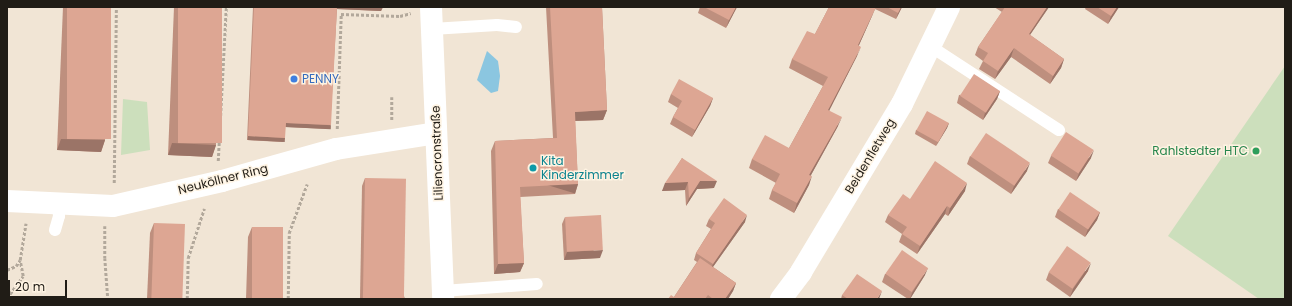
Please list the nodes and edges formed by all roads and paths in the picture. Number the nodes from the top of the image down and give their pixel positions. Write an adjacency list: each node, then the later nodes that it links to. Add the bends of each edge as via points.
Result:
1 (116, 7): 13 (path)
2 (226, 7): 12 (path)
3 (949, 7): 6 (street, Beidenfletweg)
4 (431, 15): 5 (lane); 10 (street, Liliencronstraße); 11 (path, via 341,14)
5 (516, 27)
6 (930, 46): 9 (lane); 29 (street, Beidenfletweg, via 898,110 801,272)
7 (392, 97): 8 (path)
8 (392, 127)
9 (1059, 130)
10 (436, 133): 16 (street, Neuköllner Ring, via 336,149 113,206); 24 (street, Liliencronstraße)
11 (337, 135)
12 (217, 166)
13 (114, 183)
14 (307, 184): 28 (path, via 289,233)
15 (7, 201): 16 (street, Neuköllner Ring)
16 (58, 204): 20 (lane)
17 (204, 209): 27 (path, via 188,258)
18 (26, 222): 21 (path)
19 (105, 222): 26 (path)
20 (56, 230)
21 (20, 260): 22 (path, via 16,266); 25 (path, via 23,276)
22 (7, 270)
23 (537, 284): 24 (lane)
24 (443, 295)
25 (7, 298)
26 (108, 299)
27 (187, 299)
28 (288, 299)
29 (781, 299)

